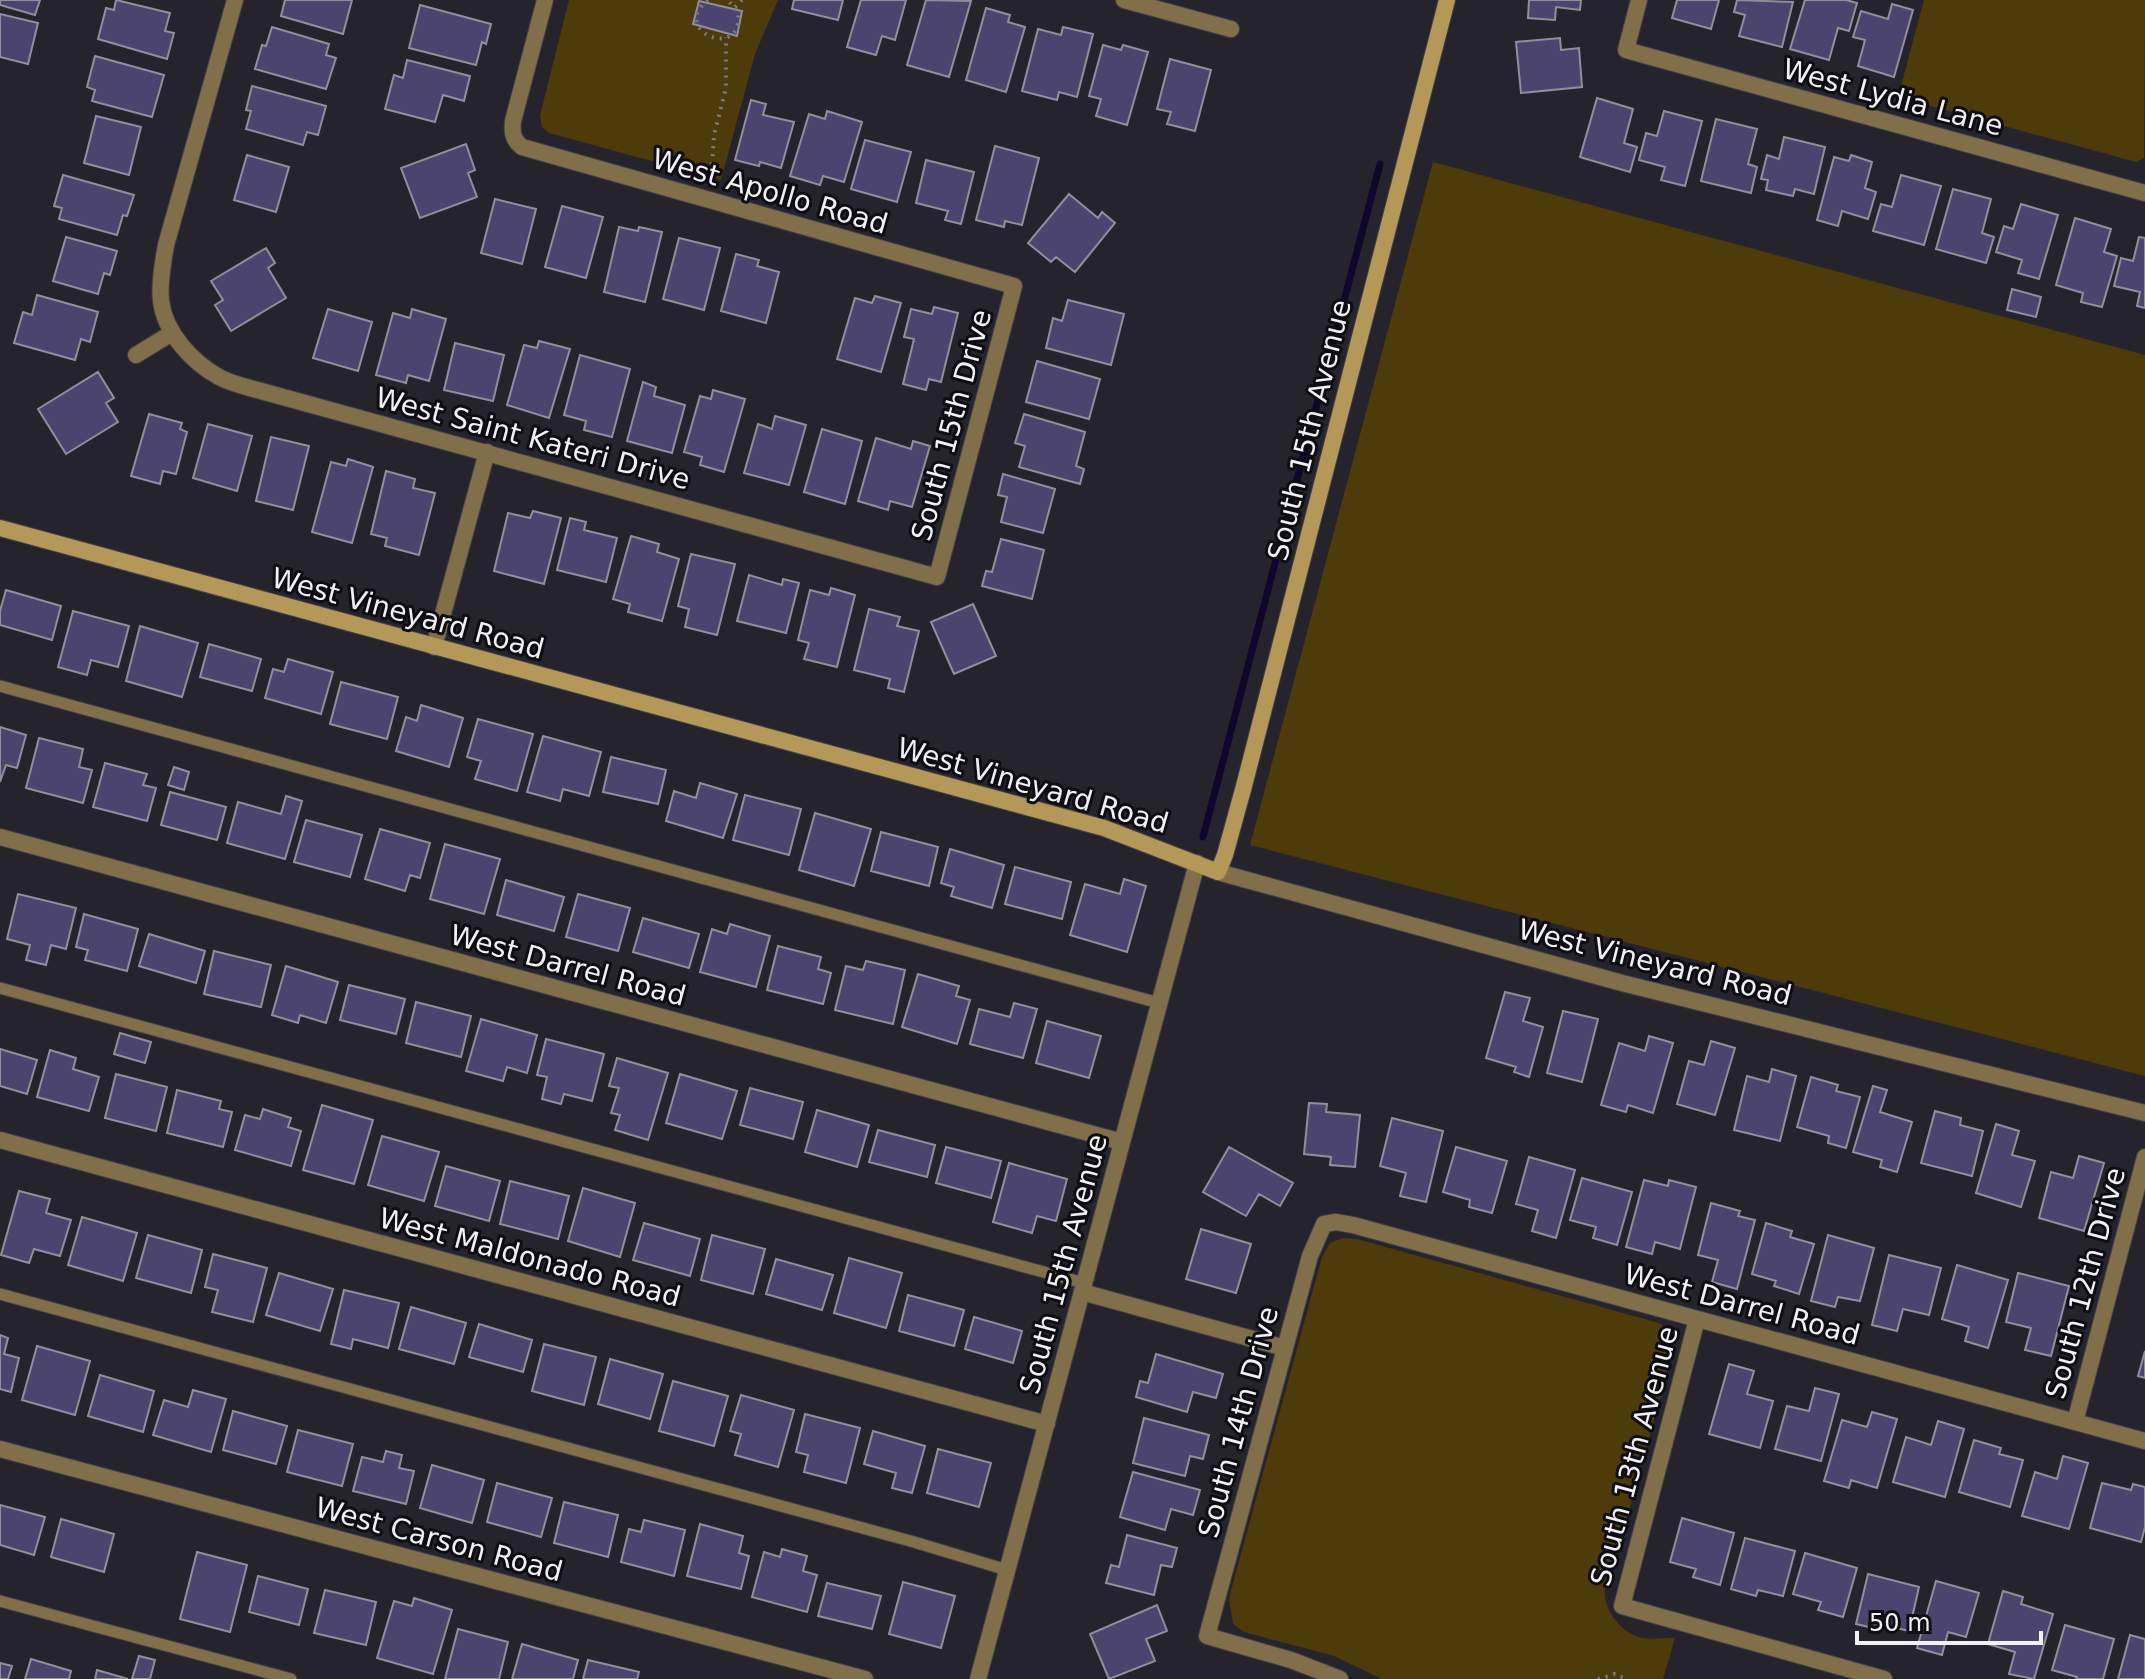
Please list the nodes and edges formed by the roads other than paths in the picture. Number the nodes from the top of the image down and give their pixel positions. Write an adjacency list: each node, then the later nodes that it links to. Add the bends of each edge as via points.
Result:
1 (235, 0): 9 (street, via 166,245 161,303)
2 (545, 0): 8 (street, West Apollo Road, via 513,121 515,141 531,151)
3 (1124, 0): 6 (street)
4 (1447, 0): 18 (street, South 15th Avenue)
5 (1639, 0): 7 (street, West Lydia Lane, via 1626,50)
6 (1231, 29)
7 (2145, 193)
8 (1014, 286): 13 (street, South 15th Drive)
9 (172, 333): 10 (street); 11 (street, West Saint Kateri Drive, via 197,363 222,379)
10 (136, 355)
11 (487, 452): 13 (street, West Saint Kateri Drive); 14 (street)
12 (0, 528): 14 (street, West Vineyard Road)
13 (937, 577)
14 (434, 647): 17 (street, West Vineyard Road, via 1104,828)
15 (0, 686): 20 (lane)
16 (0, 837): 23 (street, West Darrel Road)
17 (1197, 863): 18 (street, West Vineyard Road); 20 (street, South 15th Avenue)
18 (1218, 872): 21 (street, West Vineyard Road, via 1622,983)
19 (0, 988): 26 (lane)
20 (1159, 1003): 23 (street, South 15th Avenue)
21 (2145, 1113)
22 (0, 1140): 31 (street, West Maldonado Road)
23 (1122, 1142): 26 (street, South 15th Avenue)
24 (2145, 1157): 30 (street, South 12th Drive)
25 (1324, 1224): 28 (street, West Darrel Road, via 1353,1225); 29 (street, South 14th Drive)
26 (1083, 1288): 29 (street); 31 (street, South 15th Avenue)
27 (0, 1294): 34 (lane)
28 (1697, 1319): 30 (street, West Darrel Road); 40 (street, South 13th Avenue, via 1622,1606)
29 (1285, 1348): 39 (street, South 14th Drive, via 1207,1636)
30 (2075, 1422): 32 (street, West Darrel Road)
31 (1047, 1424): 34 (street, South 15th Avenue)
32 (2145, 1441)
33 (0, 1449): 37 (street, West Carson Road)
34 (1007, 1570): 38 (street, South 15th Avenue)
35 (0, 1601): 36 (lane)
36 (291, 1679)
37 (865, 1679)
38 (978, 1679)
39 (1340, 1679)
40 (1884, 1679)

